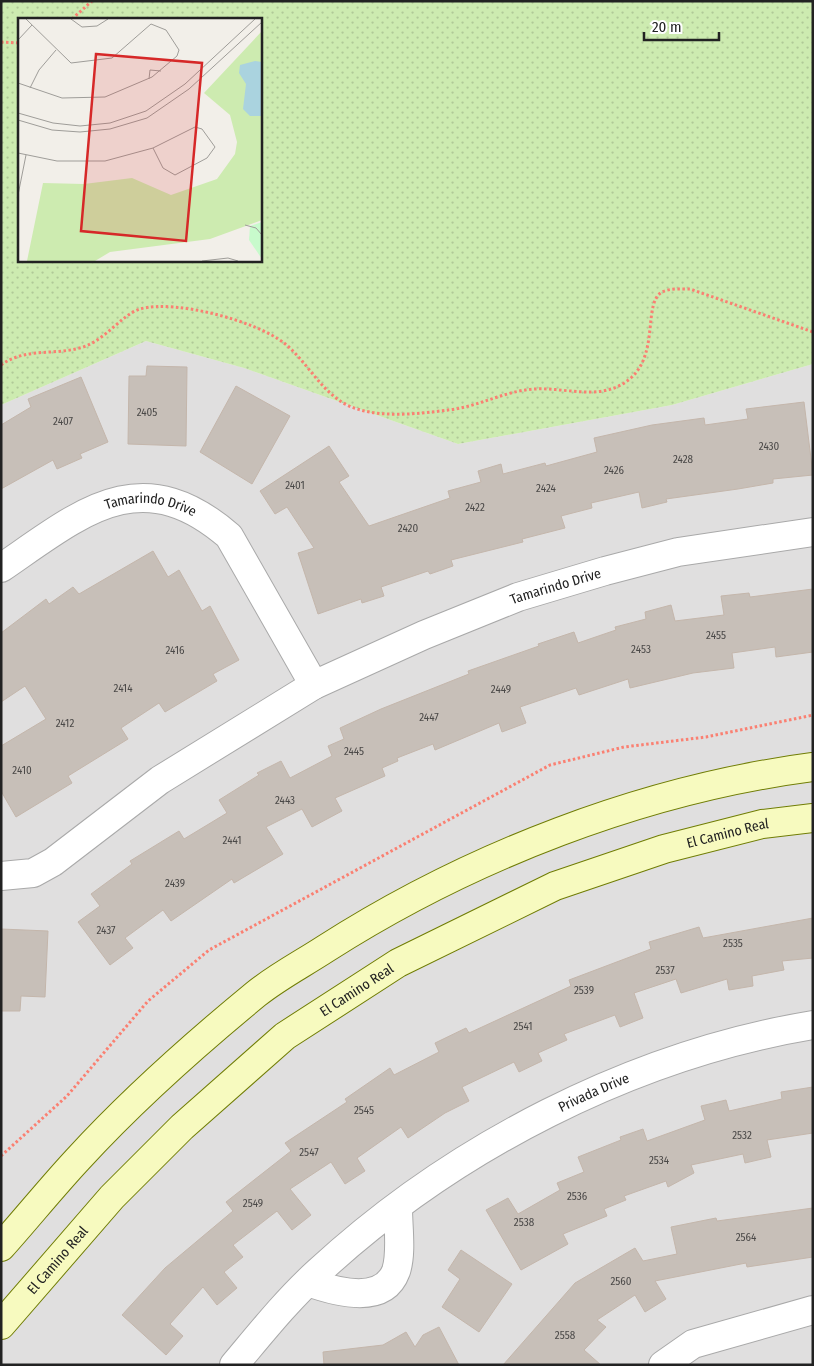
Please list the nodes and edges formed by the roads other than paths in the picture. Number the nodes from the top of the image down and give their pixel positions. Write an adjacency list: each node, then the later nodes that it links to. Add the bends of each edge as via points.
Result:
1 (813, 532): 3 (street, Tamarindo Drive, via 678,552 518,597)
2 (1, 568): 3 (street, Tamarindo Drive, via 72,520 108,502 158,499 186,506 208,518 229,536)
3 (314, 685): 6 (street, Tamarindo Drive, via 160,780 53,862 34,873)
4 (813, 768): 9 (main road, via 755,775 654,800 538,839 380,914 258,993 156,1081 78,1158)
5 (813, 818): 12 (main road, El Camino Real, via 762,824 664,849 555,886 398,963 285,1036 182,1127 112,1197)
6 (1, 876)
7 (813, 1025): 8 (street, Privada Drive, via 716,1046 599,1090 530,1122 453,1169)
8 (398, 1208): 10 (street, Privada Drive); 10 (street, via 396,1270 390,1282 369,1292 350,1293)
9 (1, 1247)
10 (308, 1282): 13 (street, Privada Drive)
11 (813, 1310): 14 (street, via 693,1344)
12 (1, 1325)
13 (234, 1365)
14 (663, 1365)

